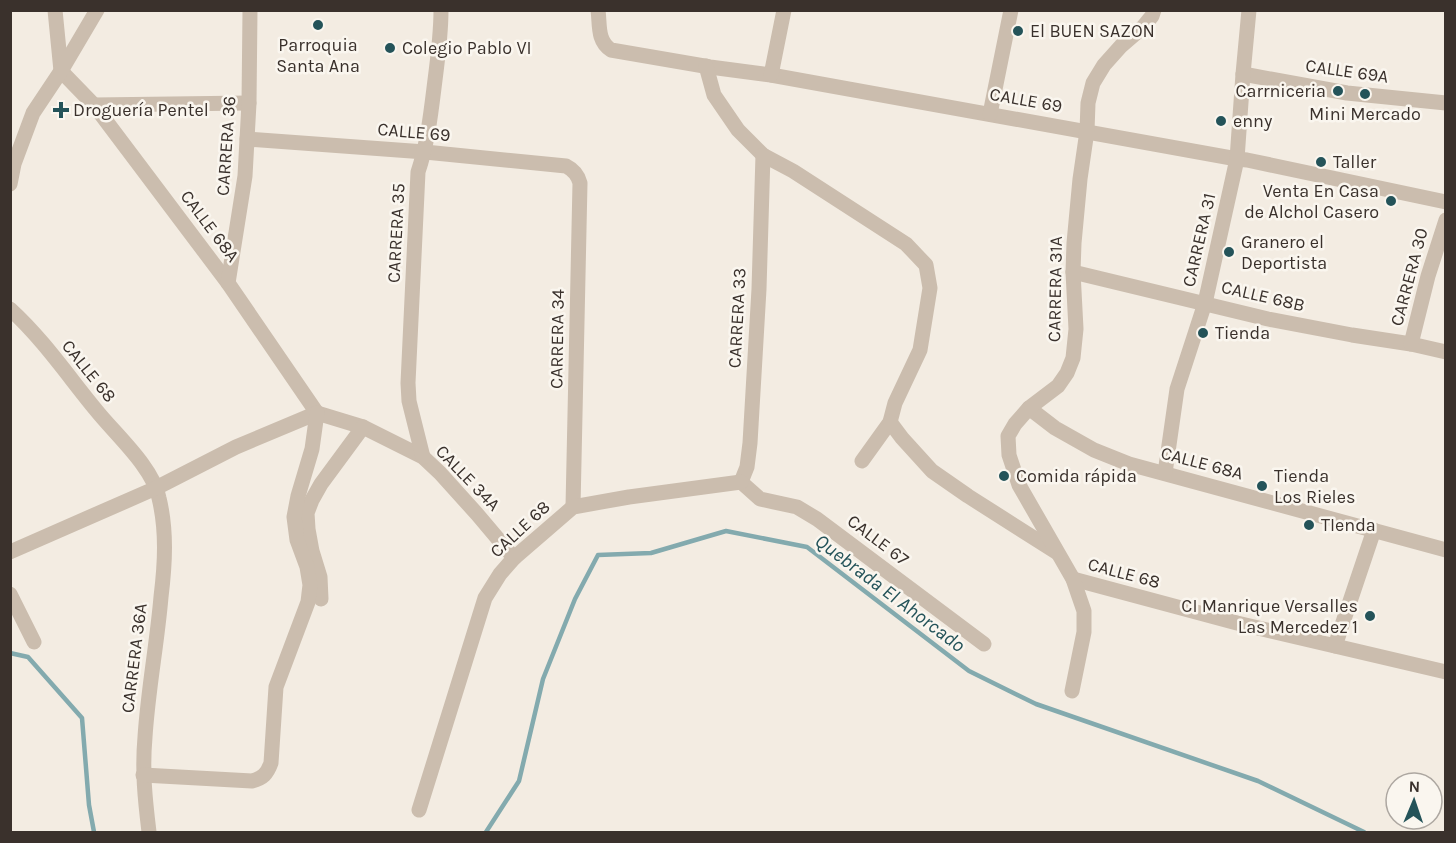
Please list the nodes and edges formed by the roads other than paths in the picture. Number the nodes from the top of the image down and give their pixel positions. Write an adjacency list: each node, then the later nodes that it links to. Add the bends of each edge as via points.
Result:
1 (55, 10): 11 (street)
2 (97, 10): 11 (street)
3 (250, 10): 14 (street, CARRERA 36)
4 (441, 10): 20 (street, CARRERA 35)
5 (598, 10): 10 (street, CALLE 69, via 601,40 611,50)
6 (784, 10): 12 (street)
7 (1011, 10): 17 (street)
8 (1154, 10): 18 (street, CARRERA 31A, via 1143,27 1104,65 1093,83)
9 (1249, 10): 13 (street, CARRERA 31)
10 (706, 66): 12 (street, CALLE 69); 21 (street, via 714,95 738,130)
11 (61, 71): 16 (street, CALLE 68A); 24 (street, via 33,113)
12 (771, 75): 17 (street, CALLE 69)
13 (1243, 75): 15 (street, CALLE 69A, via 1347,93); 22 (street, CARRERA 31)
14 (249, 103): 16 (street); 19 (street, CARRERA 36)
15 (1446, 103)
16 (94, 105): 28 (street, CALLE 68A)
17 (990, 114): 18 (street, CALLE 69)
18 (1088, 131): 22 (street, CALLE 69); 27 (street, CARRERA 31A)
19 (247, 140): 20 (street, CALLE 69); 28 (street, CARRERA 36)
20 (425, 152): 23 (street, CALLE 69, via 566,166); 37 (street, CARRERA 35, via 418,172 408,383)
21 (763, 155): 35 (street, via 906,244 926,265 930,288 920,350); 40 (street, CARRERA 33, via 750,443)
22 (1237, 159): 25 (street, CALLE 69); 29 (street, CARRERA 31)
23 (575, 172): 42 (street, CARRERA 34, via 580,183)
24 (10, 184)
25 (1446, 202)
26 (1446, 220): 31 (street, CARRERA 30)
27 (1073, 272): 29 (street, CALLE 68B); 33 (street, CARRERA 31A, via 1073,358 1058,386)
28 (228, 283): 34 (street, CALLE 68A)
29 (1204, 303): 31 (street, CALLE 68B, via 1268,319); 39 (street, CARRERA 31, via 1177,389)
30 (10, 309): 41 (street, CALLE 68, via 147,470)
31 (1411, 344): 32 (street, CALLE 68B)
32 (1446, 352)
33 (1029, 408): 39 (street, CALLE 68A, via 1094,450); 46 (street, CARRERA 31A, via 1008,436 1009,455 1020,485)
34 (317, 413): 36 (street, CALLE 34A); 41 (street, via 236,447); 56 (street, via 294,517 310,585 308,602 276,687 268,772 252,781)
35 (890, 422): 38 (street); 46 (street, via 932,471)
36 (363, 427): 37 (street, CALLE 34A); 50 (street, via 321,484 307,513)
37 (423, 457): 47 (street, CALLE 34A)
38 (862, 461)
39 (1165, 473): 43 (street, CALLE 68A)
40 (741, 482): 42 (street, CALLE 68); 52 (street, CALLE 67, via 760,499 797,507 817,519)
41 (156, 488): 45 (street); 56 (street, CARRERA 36A, via 165,561)
42 (573, 507): 47 (street, CALLE 68)
43 (1374, 530): 44 (street, CALLE 68A); 53 (street)
44 (1446, 550)
45 (10, 552)
46 (1058, 553): 48 (street, CARRERA 31A)
47 (514, 558): 57 (street, CALLE 68, via 485,598)
48 (1073, 579): 53 (street, CALLE 68); 55 (street, CARRERA 31A, via 1084,611 1084,632)
49 (10, 594): 51 (street)
50 (321, 599)
51 (34, 642)
52 (984, 644)
53 (1335, 646): 54 (street, CALLE 68)
54 (1446, 672)
55 (1072, 691)
56 (143, 775): 58 (street, CARRERA 36A)
57 (419, 810)
58 (149, 832)

